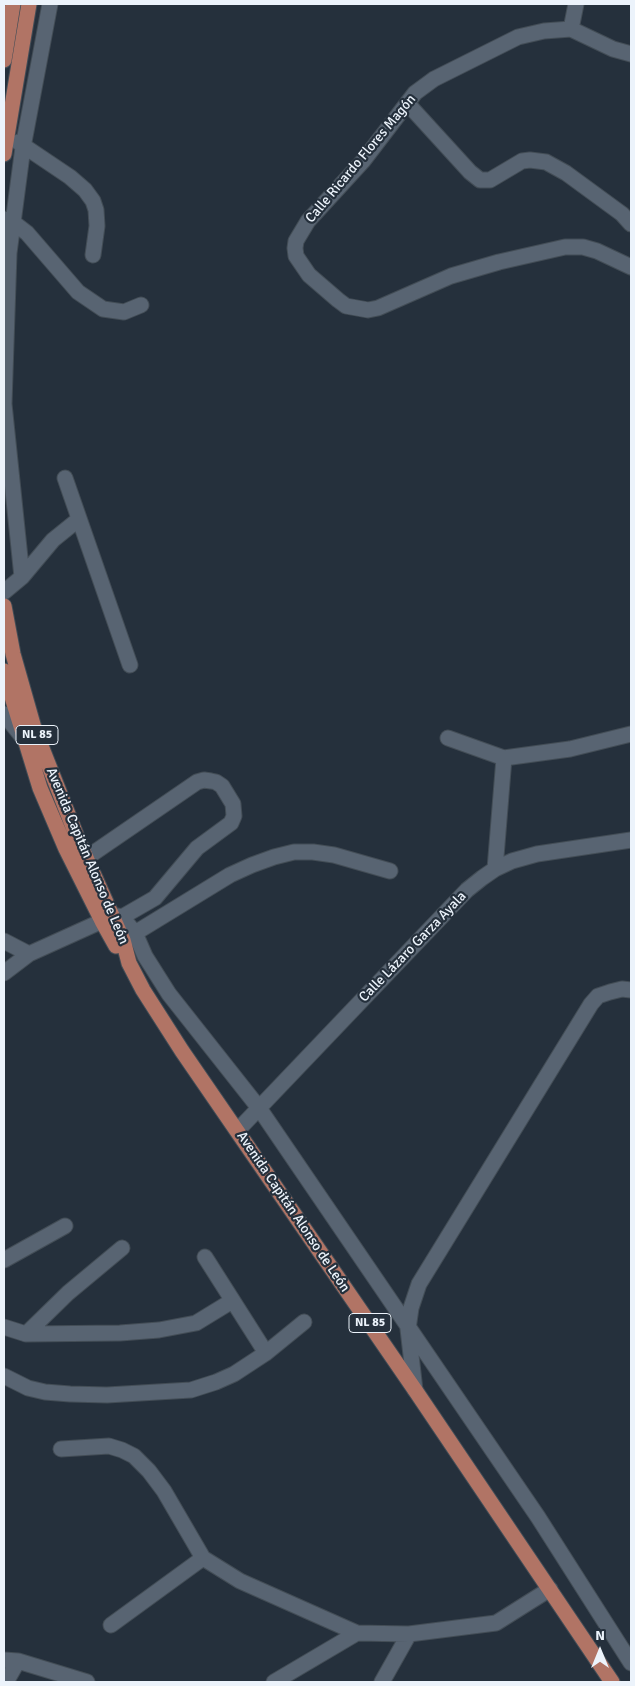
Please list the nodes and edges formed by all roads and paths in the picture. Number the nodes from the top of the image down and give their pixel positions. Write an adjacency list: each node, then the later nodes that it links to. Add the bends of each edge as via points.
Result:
1 (51, 4): 4 (street); 10 (street)
2 (576, 4): 5 (street)
3 (13, 6): 4 (street); 7 (main road)
4 (28, 6): 9 (main road)
5 (571, 29): 6 (street, Calle Ricardo Flores Magón); 8 (street, Calle Ricardo Flores Magón, via 518,37 424,84)
6 (631, 54)
7 (4, 60)
8 (407, 103): 13 (street, via 480,180 490,180 522,162 546,162 566,173); 15 (street, Calle Ricardo Flores Magón, via 363,162 308,221 296,241 296,256 309,275 346,306 368,310 378,308 451,276 565,247 597,251)
9 (6, 134): 10 (street); 11 (main road)
10 (24, 147): 12 (street); 14 (street, via 70,177 94,201 97,226)
11 (4, 154)
12 (9, 221): 16 (street, via 27,233 78,292 93,303 103,309 124,312); 19 (street, via 4,404)
13 (631, 224)
14 (93, 255)
15 (631, 267)
16 (141, 306)
17 (65, 478): 18 (street)
18 (79, 519): 19 (street, via 53,540); 22 (street)
19 (22, 577): 20 (street)
20 (4, 592)
21 (4, 606): 30 (main road, Avenida Capitán Alonso de León / NL 85, via 13,654 34,728)
22 (130, 665)
23 (4, 671): 27 (main road, Avenida Capitán Alonso de León / NL 85)
24 (4, 714): 27 (street)
25 (631, 734): 28 (street, via 570,749)
26 (448, 738): 28 (street)
27 (24, 739): 30 (main road, Avenida Capitán Alonso de León / NL 85, via 40,788)
28 (504, 758): 31 (street)
29 (631, 840): 31 (street, Calle Lázaro Garza Ayala, via 537,854)
30 (81, 862): 33 (main road, Avenida Capitán Alonso de León / NL 85); 33 (street, via 197,782 216,782 233,804 231,823 197,848 155,898)
31 (495, 869): 39 (street, Calle Lázaro Garza Ayala, via 467,890)
32 (390, 871): 34 (street, via 313,852 274,857 230,874)
33 (112, 919): 34 (main road, Avenida Capitán Alonso de León / NL 85); 36 (street)
34 (124, 939): 39 (street, via 145,956 169,994); 40 (main road, Avenida Capitán Alonso de León / NL 85, via 130,963 158,1014)
35 (4, 941): 36 (street)
36 (29, 954): 37 (street)
37 (4, 973)
38 (631, 990): 48 (street, via 598,996 582,1015 419,1284)
39 (259, 1108): 40 (street, Calle Lázaro Garza Ayala); 48 (street)
40 (238, 1130): 52 (main road, Avenida Capitán Alonso de León / NL 85)
41 (65, 1226): 44 (street)
42 (122, 1248): 49 (street, via 68,1292)
43 (205, 1257): 45 (street)
44 (4, 1260)
45 (232, 1301): 49 (street, via 202,1320 180,1327 120,1333); 50 (street)
46 (304, 1322): 50 (street)
47 (4, 1327): 49 (street)
48 (408, 1329): 52 (street); 60 (street, via 538,1517)
49 (26, 1334)
50 (266, 1353): 51 (street, via 216,1382 191,1390 163,1393 45,1392)
51 (4, 1376)
52 (415, 1390): 55 (main road, Avenida Capitán Alonso de León / NL 85)
53 (61, 1449): 54 (street, via 109,1446 134,1456 164,1491)
54 (203, 1558): 56 (street); 57 (street, via 240,1581)
55 (550, 1588): 58 (street, via 496,1623); 65 (main road, Avenida Capitán Alonso de León / NL 85)
56 (112, 1625)
57 (357, 1633): 58 (street); 63 (street)
58 (409, 1634): 64 (street)
59 (11, 1660): 61 (street); 62 (street)
60 (631, 1663)
61 (6, 1682)
62 (87, 1682)
63 (274, 1682)
64 (382, 1682)
65 (612, 1682)

